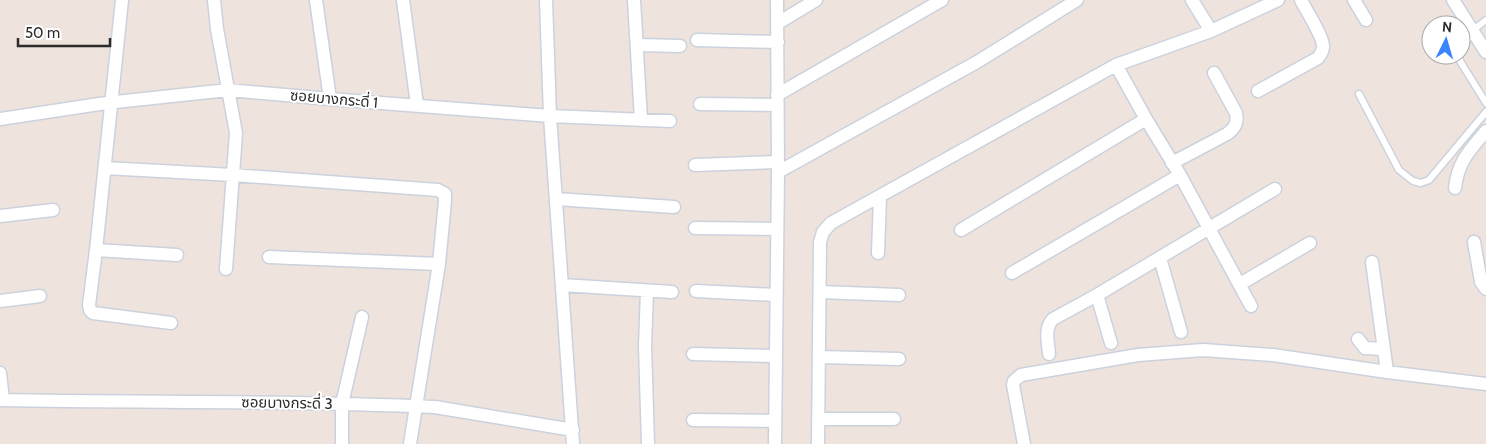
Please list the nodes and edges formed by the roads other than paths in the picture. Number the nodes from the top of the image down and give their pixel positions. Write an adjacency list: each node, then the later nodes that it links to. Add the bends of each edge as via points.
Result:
1 (122, 0): 35 (street)
2 (214, 0): 30 (street)
3 (316, 0): 33 (street)
4 (403, 0): 38 (street)
5 (546, 0): 40 (street)
6 (634, 0): 24 (street)
7 (778, 0): 18 (street)
8 (816, 0): 18 (street)
9 (942, 0): 34 (street)
10 (1192, 0): 19 (street)
11 (1278, 0): 19 (street)
12 (1301, 0): 31 (street, via 1322,40 1321,54)
13 (1354, 0): 16 (street)
14 (1453, 0): 20 (street)
15 (1073, 1): 48 (street, via 976,62)
16 (1366, 20)
17 (1486, 20): 20 (lane)
18 (778, 22): 23 (street)
19 (1211, 31): 27 (street)
20 (1473, 32): 21 (lane); 26 (street)
21 (1471, 34)
22 (697, 40): 23 (street)
23 (778, 42): 34 (street)
24 (638, 45): 25 (street); 43 (street)
25 (680, 46)
26 (1486, 52)
27 (1116, 65): 42 (street); 54 (street)
28 (1462, 65): 36 (lane)
29 (1214, 73): 46 (street, via 1236,113 1235,128)
30 (228, 90): 33 (street, ซอยบางกระดี่ 1); 35 (street, ซอยบางกระดี่ 1); 50 (street, via 236,133)
31 (1258, 91)
32 (1359, 94): 39 (lane, via 1399,170 1421,183 1429,180)
33 (330, 99): 38 (street, ซอยบางกระดี่ 1)
34 (777, 100): 37 (street); 48 (street)
35 (111, 102): 41 (street, ซอยบางกระดี่ 1); 49 (street)
36 (1486, 103)
37 (700, 104)
38 (417, 105): 40 (street, ซอยบางกระดี่ 1)
39 (1486, 112)
40 (550, 116): 43 (street, ซอยบางกระดี่ 1); 55 (street)
41 (0, 119)
42 (1146, 119): 46 (street); 62 (street)
43 (642, 120): 44 (street, ซอยบางกระดี่ 1)
44 (670, 121)
45 (1486, 131): 52 (street, via 1464,158)
46 (1172, 163): 51 (street)
47 (695, 164): 48 (street)
48 (778, 167): 61 (street)
49 (105, 168): 50 (street); 65 (street)
50 (233, 175): 71 (street, via 438,190 444,194 445,201); 72 (street)
51 (1180, 175): 60 (street); 73 (street)
52 (1455, 188)
53 (1275, 189): 60 (street)
54 (880, 197): 66 (street); 80 (street, via 831,223 823,232)
55 (556, 199): 56 (street); 75 (street)
56 (674, 207)
57 (53, 210): 58 (street)
58 (0, 216)
59 (695, 228): 61 (street)
60 (1208, 228): 69 (street); 74 (street)
61 (777, 229): 81 (street)
62 (961, 230)
63 (1474, 242): 76 (street, via 1481,282)
64 (1310, 243): 74 (street)
65 (96, 250): 67 (street); 88 (street, via 89,305 93,313)
66 (878, 253)
67 (178, 256)
68 (269, 257): 71 (street)
69 (1160, 258): 83 (street); 89 (street)
70 (1372, 262): 92 (street)
71 (439, 264): 103 (street)
72 (226, 269)
73 (1012, 273)
74 (1240, 284): 86 (street)
75 (562, 285): 77 (street); 108 (street)
76 (1486, 289)
77 (647, 291): 79 (street); 112 (street)
78 (696, 291): 81 (street)
79 (672, 292)
80 (820, 292): 82 (street); 96 (street)
81 (776, 295): 95 (street)
82 (899, 295)
83 (1098, 295): 91 (street); 94 (street, via 1049,323)
84 (40, 296): 85 (street)
85 (0, 301)
86 (1251, 306)
87 (362, 316): 102 (street)
88 (171, 323)
89 (1181, 332)
90 (1358, 338): 92 (street, via 1365,348)
91 (1111, 343)
92 (1384, 349): 98 (street)
93 (693, 354): 95 (street)
94 (1049, 354)
95 (776, 356): 107 (street)
96 (819, 357): 97 (street); 104 (street)
97 (898, 359)
98 (1387, 372): 100 (street); 115 (street, via 1273,355 1203,350 1138,355 1021,375 1013,385)
99 (0, 373): 101 (street)
100 (1486, 384)
101 (1, 400): 102 (street, ซอยบางกระดี่ 3)
102 (342, 404): 103 (street, ซอยบางกระดี่ 3); 109 (street)
103 (417, 406): 108 (street, ซอยบางกระดี่ 3); 110 (street)
104 (818, 418): 105 (street); 114 (street)
105 (894, 419)
106 (693, 420): 107 (street)
107 (775, 421): 113 (street)
108 (573, 430): 111 (street)
109 (342, 444)
110 (410, 444)
111 (573, 444)
112 (648, 444)
113 (774, 444)
114 (818, 444)
115 (1024, 444)

